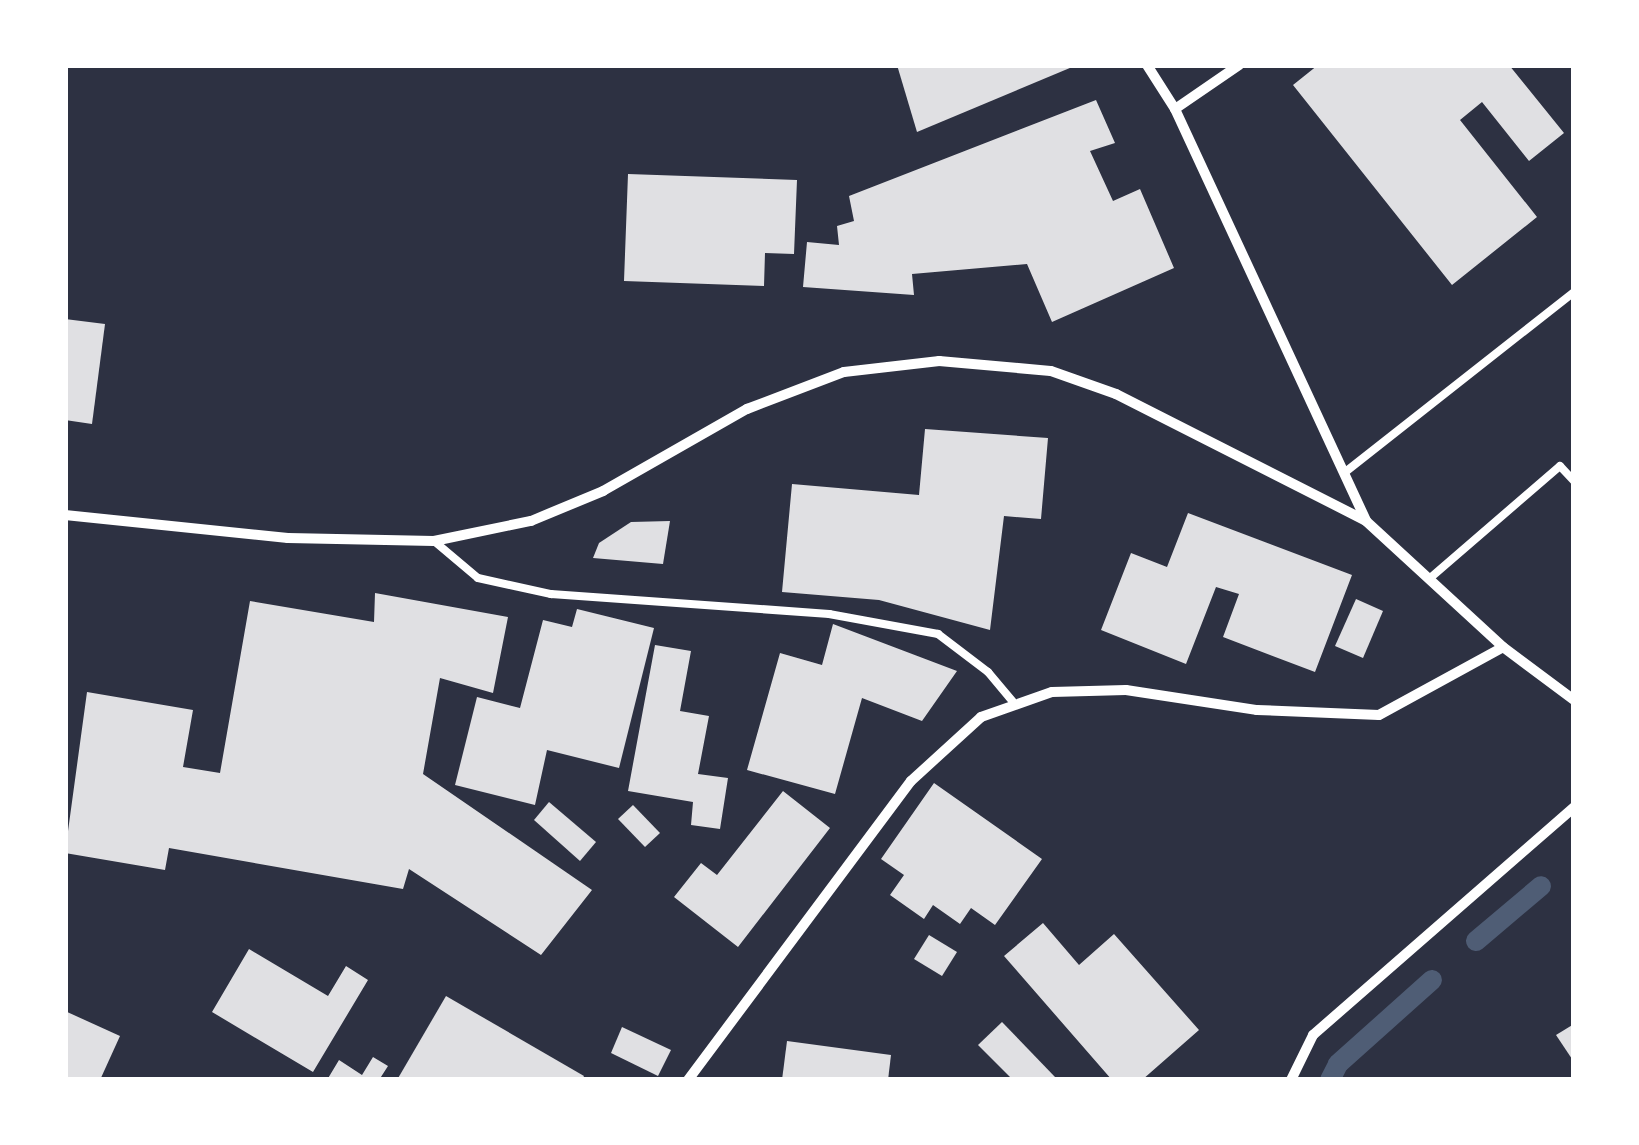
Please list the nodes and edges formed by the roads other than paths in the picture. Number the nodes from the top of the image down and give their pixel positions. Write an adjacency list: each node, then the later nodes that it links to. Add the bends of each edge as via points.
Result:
1 (1147, 65): 3 (street)
2 (1240, 65): 3 (street)
3 (1175, 109): 5 (street)
4 (1574, 292): 5 (lane)
5 (1344, 473): 8 (street)
6 (1574, 481): 10 (lane, via 1560,466)
7 (65, 515): 9 (street, via 288,538)
8 (1366, 521): 9 (street, via 1116,394 1051,371 939,360 844,372 747,409 531,521); 10 (street)
9 (434, 541): 13 (lane, via 451,562 478,578 550,594 829,614 922,630 967,653)
10 (1429, 578): 11 (street)
11 (1503, 647): 12 (street); 13 (street, via 1379,715 1256,710 1126,690 1052,692)
12 (1574, 700)
13 (1012, 702): 15 (street, via 981,717 912,781)
14 (1574, 807): 16 (street, via 1313,1035)
15 (688, 1080)
16 (1291, 1080)

